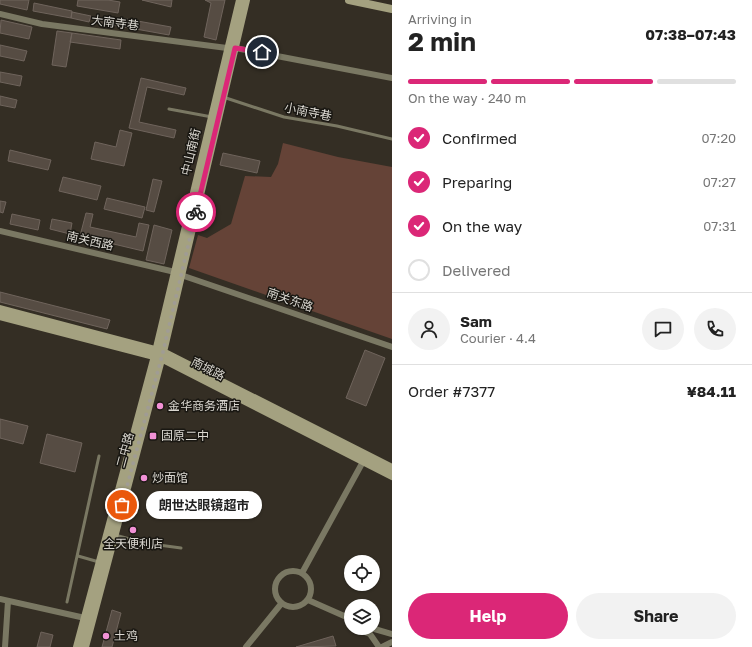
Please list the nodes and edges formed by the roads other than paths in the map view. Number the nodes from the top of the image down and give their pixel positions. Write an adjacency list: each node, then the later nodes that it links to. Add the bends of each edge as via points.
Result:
1 (240, 0): 8 (main road, 中山南街)
2 (246, 0): 8 (main road, 中山南街)
3 (349, 0): 6 (main road)
4 (367, 0): 5 (main road)
5 (392, 6)
6 (392, 9)
7 (0, 14): 8 (street, 大南寺巷, via 42,24)
8 (231, 48): 9 (street, 大南寺巷); 10 (main road, 中山南街); 12 (main road, 中山南街)
9 (392, 78)
10 (222, 97): 12 (main road, 中山南街); 13 (lane, 小南寺巷, via 284,117)
11 (170, 109): 12 (lane)
12 (214, 117): 15 (main road, 中山南街)
13 (392, 139)
14 (0, 231): 15 (street, 南关西路)
15 (178, 273): 18 (street, 南关东路); 19 (main road, 中山南街)
16 (0, 310): 19 (main road, 南城路)
17 (0, 316): 19 (main road, 南城路)
18 (392, 347)
19 (159, 354): 21 (main road, 南城路); 24 (main road, 二中路); 27 (main road, 二中路)
20 (99, 456): 26 (lane)
21 (365, 459): 22 (main road, 南城路); 23 (main road, 南城路); 28 (street)
22 (392, 468)
23 (392, 476)
24 (115, 535): 25 (lane, via 144,543); 27 (main road, 二中路)
25 (181, 548)
26 (78, 556): 27 (lane); 32 (lane)
27 (104, 563): 36 (main road, 二中路); 43 (main road, 二中路)
28 (302, 573): 30 (street, via 310,582); 33 (street, via 290,571 279,577 275,594)
29 (0, 599): 31 (street)
30 (308, 600): 33 (street, via 292,608); 34 (street)
31 (8, 601): 36 (street); 41 (street)
32 (67, 602)
33 (281, 604): 44 (street)
34 (342, 615): 35 (street)
35 (344, 617)
36 (85, 618): 42 (main road, 二中路)
37 (380, 631): 38 (street)
38 (392, 634)
39 (371, 635): 45 (street)
40 (392, 642): 45 (street)
41 (5, 647)
42 (77, 647)
43 (85, 647)
44 (246, 647)
45 (380, 647)

